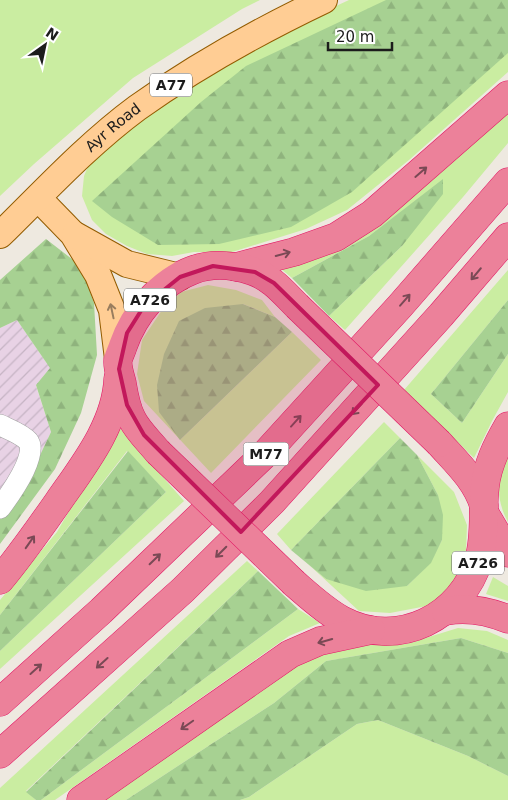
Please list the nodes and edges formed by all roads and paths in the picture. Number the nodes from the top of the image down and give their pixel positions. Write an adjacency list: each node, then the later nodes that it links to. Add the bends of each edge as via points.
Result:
1 (324, 0): 4 (main road, Ayr Road / A77, via 258,32 136,109 97,141)
2 (508, 95): 8 (highway, one-way to 2, via 336,237 372,214)
3 (508, 182): 20 (highway, M77, one-way to 3, via 266,454)
4 (38, 198): 5 (main road, A726); 6 (main road, Ayr Road / A77)
5 (72, 234): 9 (main road, A726, via 127,264); 10 (main road, A726, one-way to 5, via 106,290)
6 (0, 235)
7 (508, 237): 21 (highway, M77, one-way to 21, via 442,315 272,502 183,590)
8 (236, 267): 9 (highway, A726, via 213,266); 14 (highway, A726, bridge, via 274,283 439,443 468,474 480,492)
9 (180, 276): 10 (highway, A726, via 144,306 127,333)
10 (119, 364): 16 (highway, one-way to 10, via 21,555 99,437 117,392); 19 (highway, A726, bridge, via 132,419 158,452 294,583 343,620)
11 (0, 425): 13 (street, via 27,440 31,448 28,462)
12 (508, 426): 14 (highway, via 490,466)
13 (0, 508)
14 (484, 509): 15 (highway, A726); 17 (highway, A726, via 483,544 474,574)
15 (508, 553)
16 (0, 580)
17 (446, 610): 18 (highway, A726, via 472,609); 19 (highway, A726, via 411,629)
18 (508, 619)
19 (372, 630): 22 (highway, one-way to 22, via 320,641 290,654)
20 (0, 702)
21 (0, 754)
22 (81, 800)

